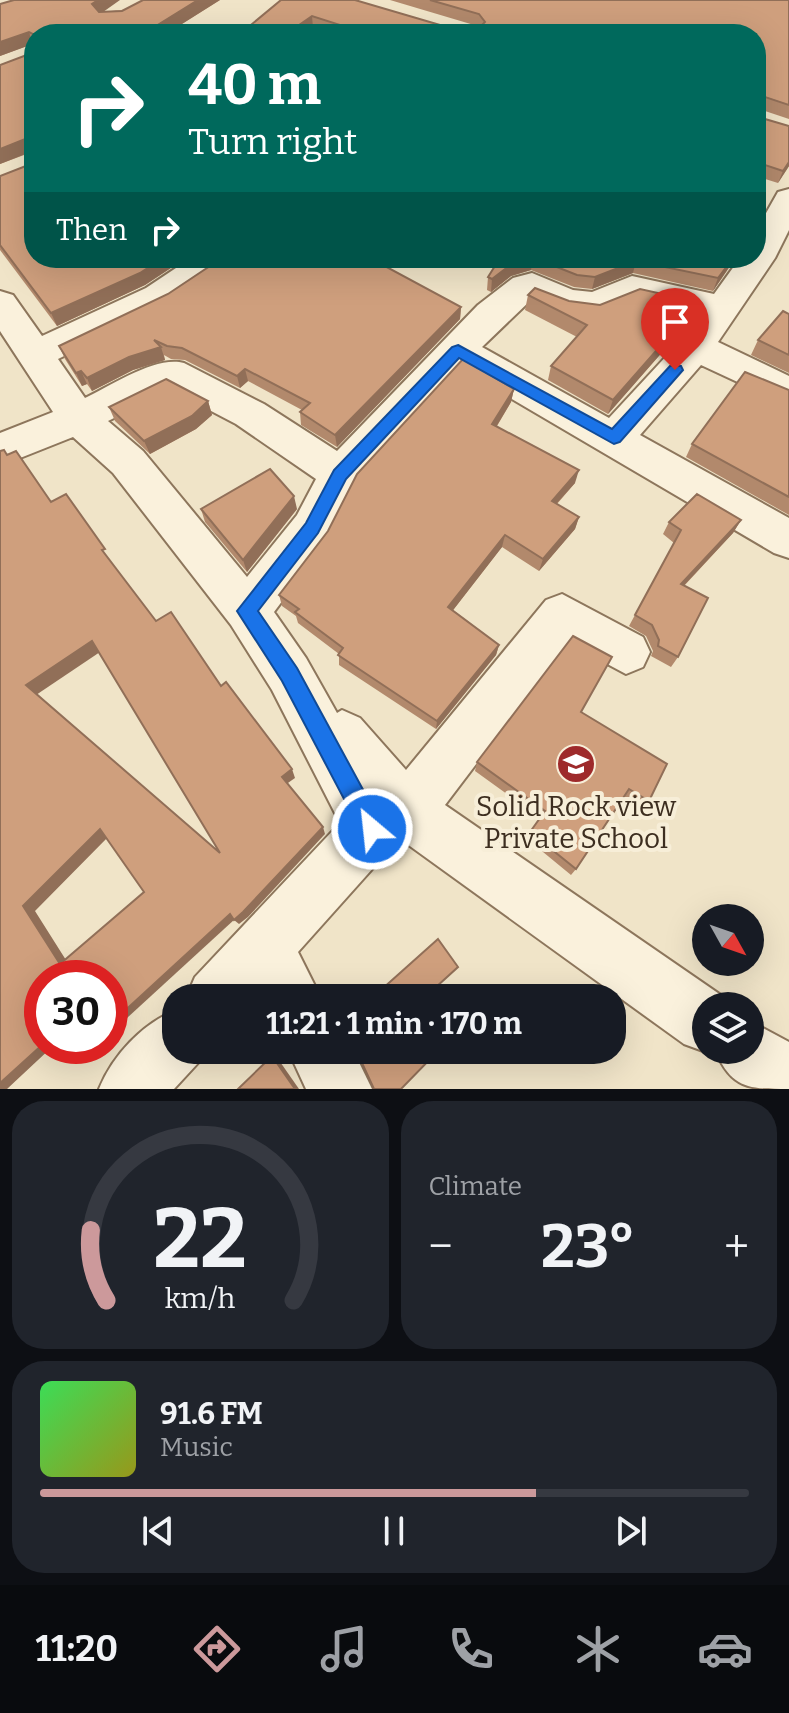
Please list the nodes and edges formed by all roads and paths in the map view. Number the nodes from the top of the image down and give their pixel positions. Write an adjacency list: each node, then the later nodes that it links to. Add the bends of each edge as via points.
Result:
1 (789, 199): 2 (street)
2 (766, 243)
3 (200, 268): 6 (street, via 158,296)
4 (751, 268): 5 (street)
5 (722, 308): 7 (street); 8 (street, via 643,288 596,304 576,303 527,284)
6 (12, 327): 10 (street)
7 (696, 347): 9 (street); 11 (street)
8 (458, 350): 11 (street); 13 (street)
9 (789, 392)
10 (78, 418): 12 (street); 13 (street, via 171,373 250,414); 15 (street, via 128,462)
11 (614, 438): 14 (street)
12 (0, 450)
13 (340, 474): 15 (street, via 312,528)
14 (789, 540)
15 (247, 611): 17 (street)
16 (626, 652): 18 (street, via 562,615)
17 (289, 674): 18 (street); 19 (street, via 372,829)
18 (407, 811): 22 (street)
19 (263, 946): 20 (street); 21 (street)
20 (229, 984)
21 (283, 984)
22 (692, 1012)
23 (162, 1056): 27 (street)
24 (764, 1063): 26 (street)
25 (327, 1064): 28 (street)
26 (789, 1080)
27 (131, 1089)
28 (340, 1089)

